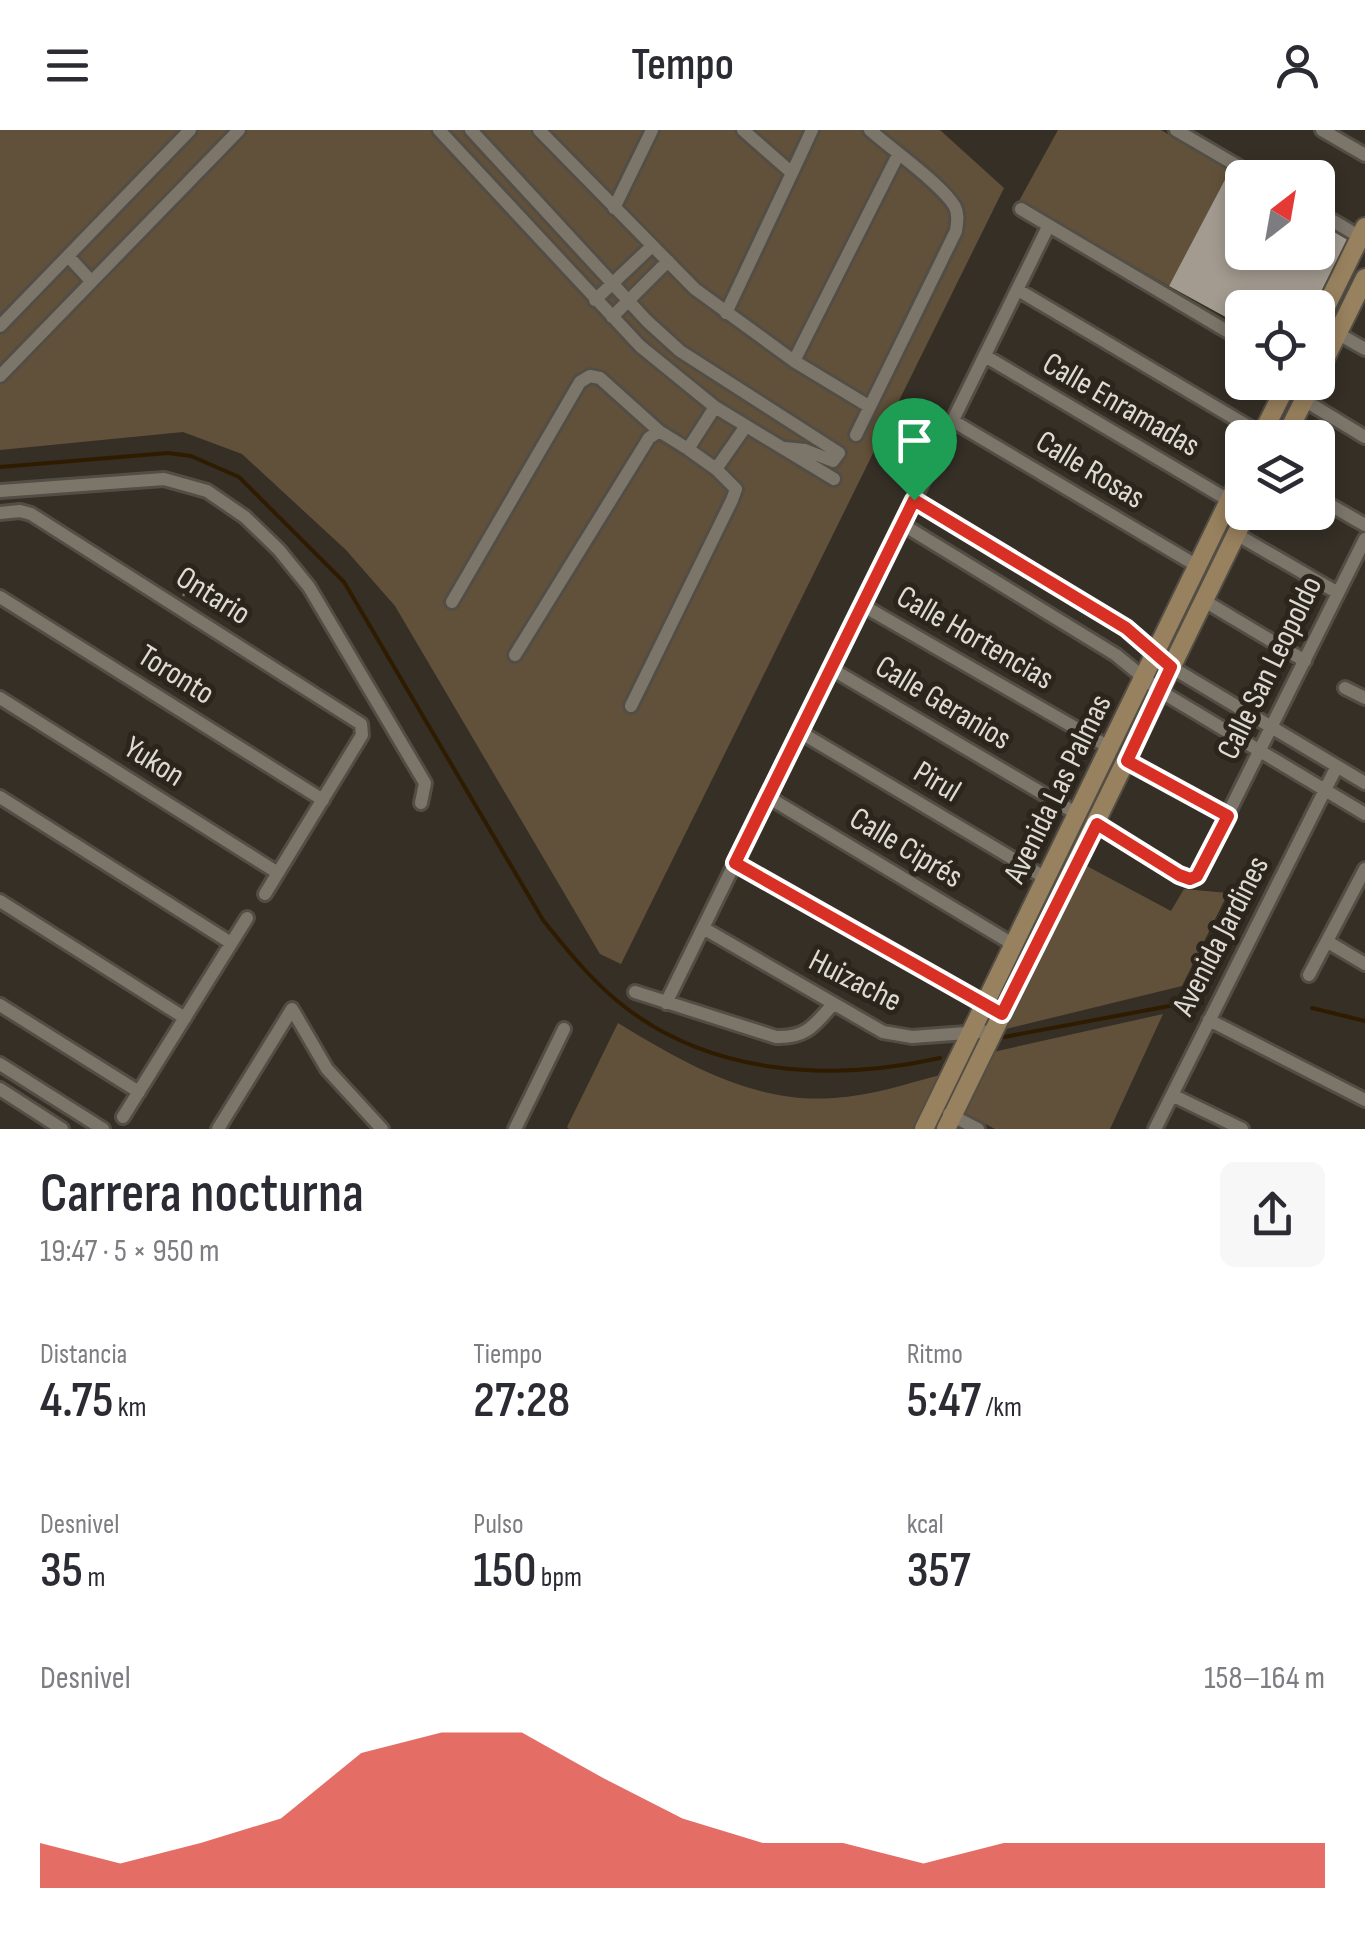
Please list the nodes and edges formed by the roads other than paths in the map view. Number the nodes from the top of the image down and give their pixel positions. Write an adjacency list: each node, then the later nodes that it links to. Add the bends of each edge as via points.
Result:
1 (190, 130): 24 (street)
2 (239, 130): 27 (street)
3 (439, 130): 31 (street)
4 (471, 130): 28 (street)
5 (539, 130): 13 (street)
6 (560, 130): 13 (street)
7 (652, 130): 18 (street)
8 (743, 130): 17 (street)
9 (812, 130): 17 (street)
10 (870, 130): 14 (street)
11 (1176, 130): 16 (street)
12 (1322, 130): 15 (street)
13 (553, 145): 18 (street)
14 (898, 155): 41 (street); 45 (street, via 946,196 958,220)
15 (1365, 155)
16 (1227, 160)
17 (792, 173): 33 (street)
18 (614, 208): 23 (street)
19 (1021, 210): 21 (street)
20 (1335, 220): 22 (street)
21 (1048, 227): 29 (street); 36 (street)
22 (1363, 232): 30 (street)
23 (652, 246): 25 (street); 28 (street)
24 (68, 256): 27 (street); 35 (street)
25 (668, 261): 32 (street); 33 (street)
26 (1365, 278): 37 (street)
27 (91, 281): 42 (street)
28 (613, 284): 31 (street); 32 (street)
29 (1018, 290): 40 (street); 46 (street)
30 (1334, 290)
31 (596, 300): 34 (street)
32 (629, 300): 34 (street); 53 (street, via 680,351 839,453 833,461)
33 (726, 313): 41 (street)
34 (612, 317): 44 (street)
35 (0, 326)
36 (1225, 330)
37 (1338, 333): 38 (street); 39 (street)
38 (1335, 339)
39 (1365, 349)
40 (985, 356): 48 (street); 58 (street, Calle Enramadas)
41 (794, 361): 45 (street)
42 (0, 376)
43 (1304, 400): 47 (street); 52 (street)
44 (715, 407): 49 (street); 54 (street)
45 (870, 407): 51 (street)
46 (1234, 420)
47 (1294, 420)
48 (953, 421): 59 (street); 68 (street, Calle Rosas)
49 (746, 426): 53 (street); 55 (street)
50 (659, 432): 54 (street); 72 (street, via 600,378 580,382); 75 (street)
51 (856, 436)
52 (1365, 437)
53 (784, 448): 56 (street)
54 (688, 449): 55 (street)
55 (716, 469): 84 (street, via 736,489)
56 (834, 480)
57 (0, 491): 95 (street, via 164,479 207,492 245,518 309,587 425,783)
58 (1225, 498)
59 (914, 500): 63 (street); 74 (street)
60 (1335, 508): 64 (street)
61 (0, 512): 94 (street, Ontario, via 31,514 357,720 362,734)
62 (1225, 512): 68 (street, Avenida Las Palmas)
63 (902, 524): 73 (street); 79 (street)
64 (1365, 525)
65 (1238, 530): 66 (street, Avenida Las Palmas)
66 (1236, 534): 69 (street); 71 (street, Avenida Las Palmas)
67 (1365, 538): 69 (street, Calle San Leopoldo)
68 (1199, 567): 74 (street, Avenida Las Palmas)
69 (1338, 594): 76 (street, Calle San Leopoldo)
70 (0, 597): 94 (street, Toronto)
71 (1203, 600): 76 (street); 77 (street, Avenida Las Palmas)
72 (452, 602)
73 (862, 606): 78 (street); 88 (street, Calle Hortencias)
74 (1157, 653): 77 (street); 79 (street, Avenida Las Palmas)
75 (515, 655)
76 (1305, 661): 85 (street, Calle San Leopoldo)
77 (1171, 667): 81 (street, Avenida Las Palmas); 85 (street)
78 (830, 668): 86 (street); 97 (street, Calle Geranios)
79 (1145, 678): 81 (street); 88 (street, Avenida Las Palmas)
80 (1345, 688): 83 (street)
81 (1160, 691): 87 (street); 88 (street, Avenida Las Palmas)
82 (0, 698): 102 (street, Yukon)
83 (1365, 698)
84 (632, 706)
85 (1270, 729): 87 (street, Calle San Leopoldo); 89 (street)
86 (800, 732): 93 (street); 103 (street, Pirul)
87 (1261, 750): 91 (street); 98 (street, Calle San Leopoldo)
88 (1119, 755): 97 (street, Avenida Las Palmas); 98 (street, Calle Hortencias); 99 (street, Avenida Las Palmas)
89 (1336, 768): 90 (street); 91 (street, Avenida Jardines)
90 (1365, 782)
91 (1325, 789): 96 (street); 120 (street, Avenida Jardines)
92 (0, 797): 110 (street)
93 (768, 797): 100 (street); 111 (street, Calle Ciprés)
94 (323, 800): 102 (street)
95 (422, 803)
96 (1365, 814)
97 (1079, 815): 103 (street, Avenida Las Palmas)
98 (1228, 816): 99 (street, Calle San Leopoldo, via 1190,879)
99 (1097, 824): 118 (street, Avenida Las Palmas)
100 (735, 863): 108 (street); 118 (street)
101 (1365, 869): 105 (street)
102 (278, 873): 104 (street)
103 (1046, 879): 111 (street, Avenida Las Palmas)
104 (265, 894)
105 (1359, 894): 109 (street)
106 (0, 901): 119 (street)
107 (247, 918): 110 (street)
108 (703, 928): 115 (street); 116 (street, Huizache)
109 (1328, 942): 112 (street); 113 (street)
110 (232, 943): 119 (street)
111 (1016, 946): 118 (street, Avenida Las Palmas)
112 (1365, 964)
113 (1308, 974)
114 (635, 992): 115 (street)
115 (666, 1003): 116 (street, via 797,1038)
116 (833, 1004): 122 (street, Huizache, via 883,1032 912,1037)
117 (0, 1005): 125 (street)
118 (994, 1017): 122 (street, Avenida Las Palmas); 130 (street, Avenida Las Palmas)
119 (185, 1018): 125 (street)
120 (1209, 1020): 126 (street, Avenida Jardines); 127 (street)
121 (564, 1030): 135 (street)
122 (973, 1030): 128 (street, Avenida Las Palmas)
123 (0, 1064): 132 (street)
124 (0, 1090): 131 (street)
125 (139, 1092): 129 (street)
126 (1172, 1094): 138 (street, Avenida Jardines); 139 (street)
127 (1365, 1100)
128 (935, 1107): 130 (street); 136 (street, Avenida Las Palmas)
129 (123, 1117)
130 (950, 1122): 137 (street)
131 (62, 1129)
132 (103, 1129)
133 (218, 1129): 134 (street, via 292,1009 327,1069)
134 (382, 1129)
135 (515, 1129)
136 (924, 1129)
137 (978, 1129)
138 (1155, 1129)
139 (1242, 1129)

